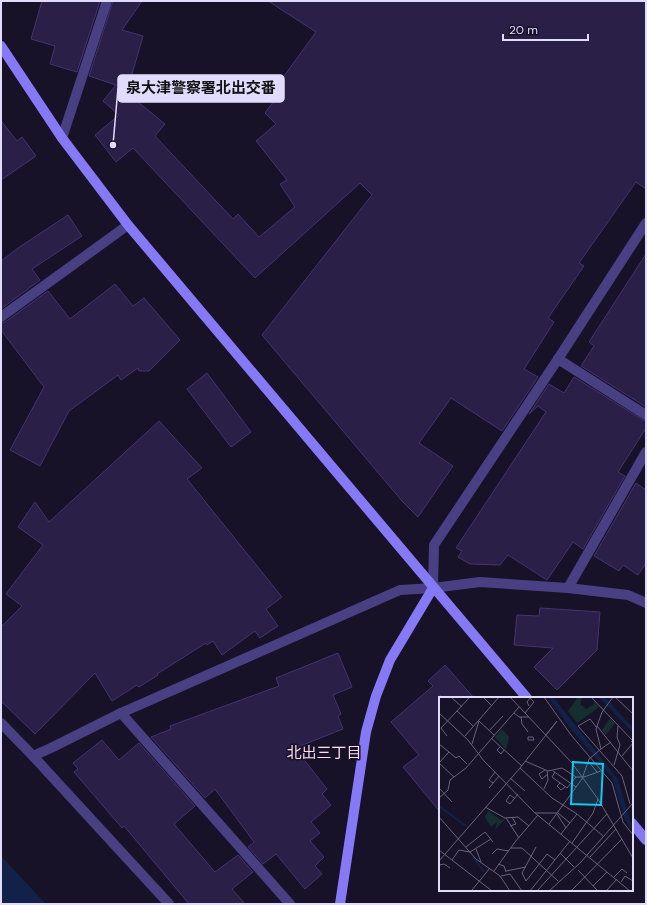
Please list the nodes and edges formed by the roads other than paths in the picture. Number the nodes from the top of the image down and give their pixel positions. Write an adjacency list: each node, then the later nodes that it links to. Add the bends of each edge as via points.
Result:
1 (108, 1): 3 (street)
2 (1, 46): 3 (street)
3 (62, 138): 5 (street)
4 (646, 223): 7 (street)
5 (128, 225): 6 (street); 10 (street)
6 (1, 317)
7 (558, 359): 8 (street); 10 (street, via 434,545)
8 (646, 415)
9 (646, 452): 11 (street)
10 (433, 588): 11 (street, via 480,582); 13 (street); 14 (street, via 400,590); 21 (street, via 390,660 376,696 366,732)
11 (568, 588): 12 (street, via 628,595)
12 (646, 603)
13 (526, 697)
14 (121, 713): 16 (street); 20 (street)
15 (1, 723): 16 (street)
16 (33, 756): 19 (street)
17 (633, 824): 18 (street)
18 (646, 840)
19 (170, 904)
20 (290, 904)
21 (340, 904)

